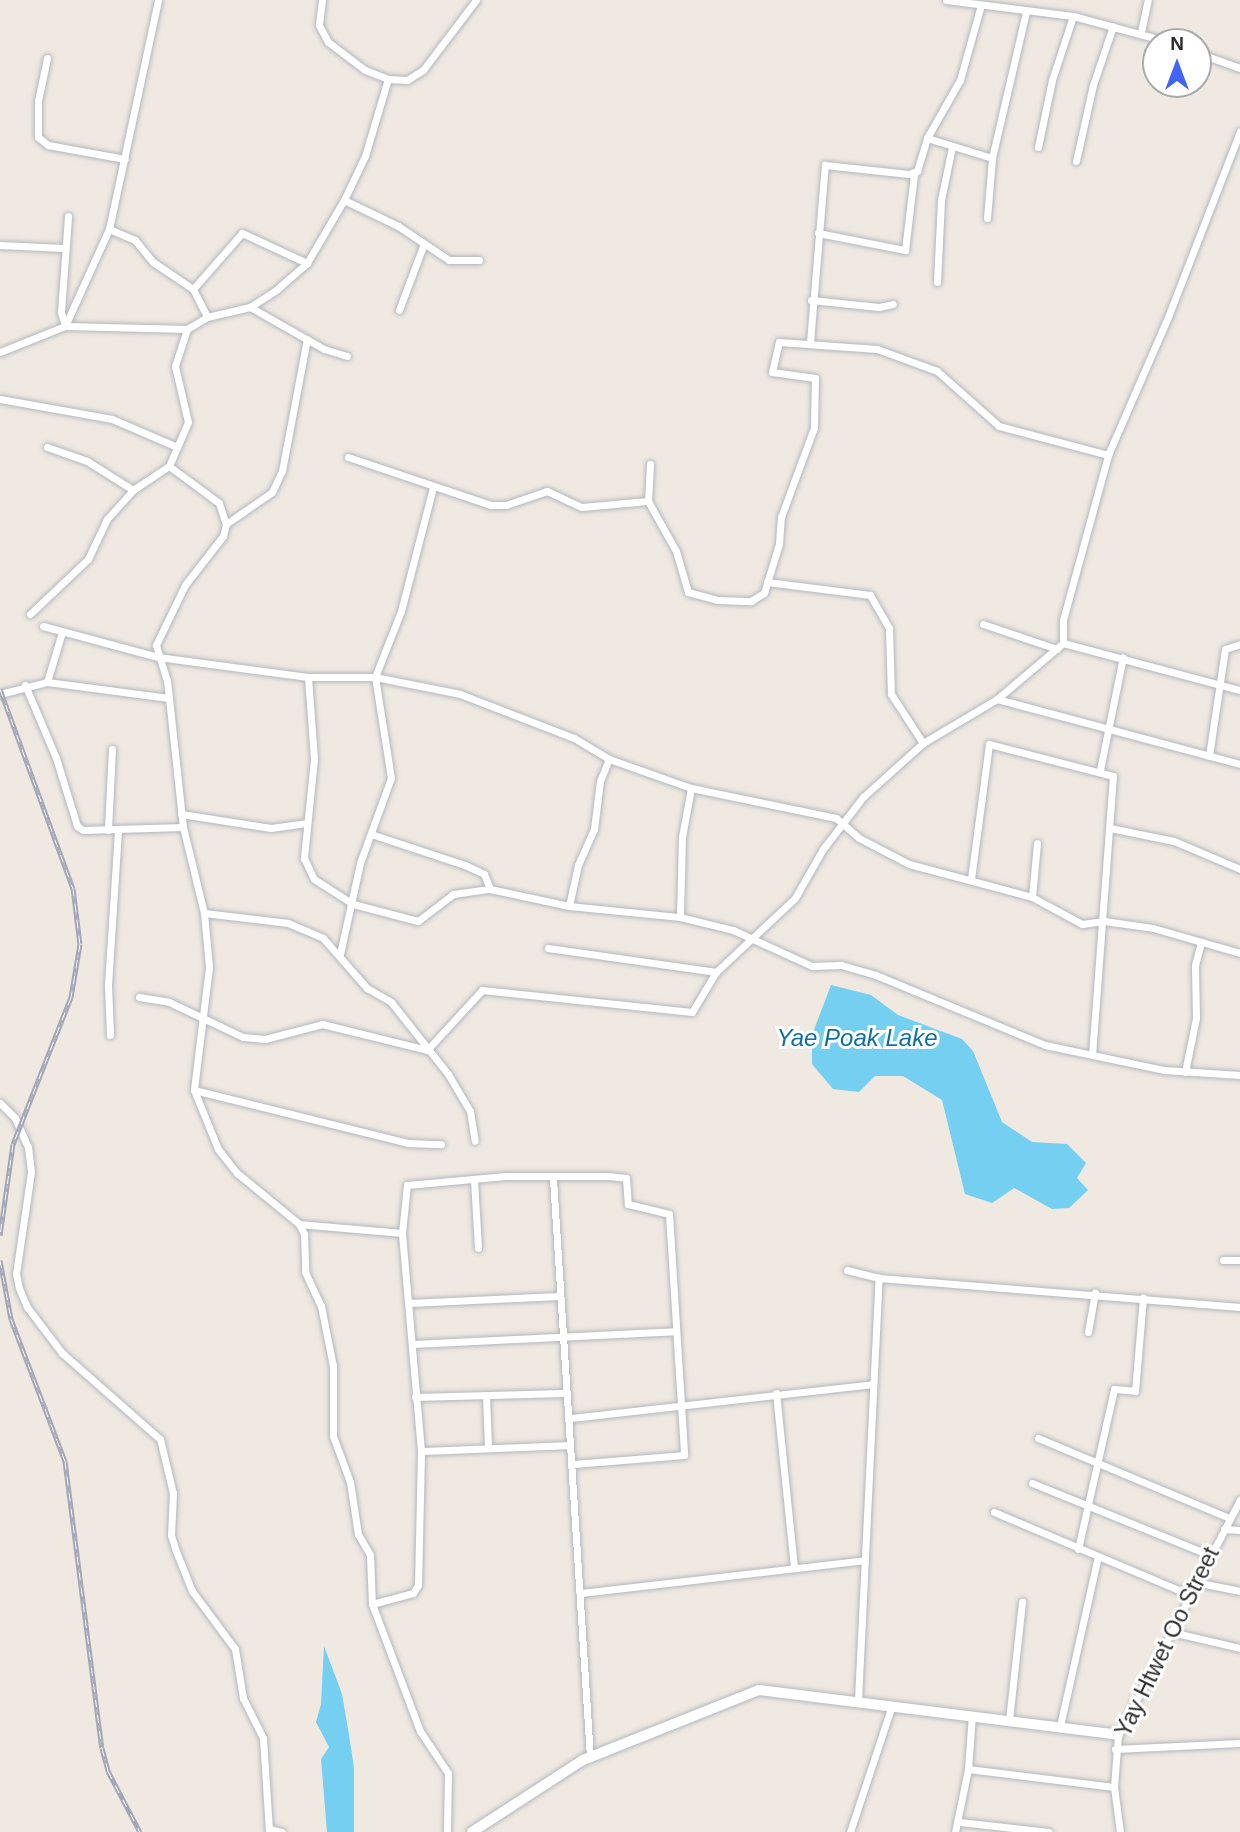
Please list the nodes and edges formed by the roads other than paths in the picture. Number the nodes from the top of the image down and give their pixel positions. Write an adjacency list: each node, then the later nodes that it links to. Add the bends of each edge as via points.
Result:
1 (158, 0): 20 (street)
2 (322, 0): 14 (street, via 319,25 328,42 365,70)
3 (475, 0): 14 (street, via 424,70 407,80)
4 (946, 0): 6 (street)
5 (1149, 0): 10 (street)
6 (981, 5): 7 (street); 16 (street, via 960,80)
7 (1026, 12): 8 (street); 19 (street)
8 (1073, 16): 9 (street); 18 (street, via 1052,80)
9 (1113, 26): 10 (street); 21 (street, via 1093,85)
10 (1141, 32)
11 (1212, 57): 13 (street)
12 (47, 58): 20 (street, via 38,101 38,136 48,145)
13 (1240, 68)
14 (388, 79): 23 (street, via 365,156)
15 (1240, 131): 49 (street)
16 (927, 138): 17 (street); 22 (street)
17 (952, 147): 19 (street); 33 (street, via 941,201)
18 (1038, 147)
19 (992, 158): 25 (street)
20 (125, 159): 26 (street)
21 (1076, 161)
22 (914, 174): 27 (street, via 825,165); 27 (street, via 905,250)
23 (344, 200): 29 (street, via 398,226); 32 (street)
24 (68, 216): 30 (street)
25 (987, 218)
26 (108, 229): 34 (street, via 135,240 153,262); 40 (street)
27 (818, 233): 35 (street)
28 (0, 245): 30 (street)
29 (423, 246): 31 (street, via 449,260); 38 (street)
30 (64, 248): 40 (street, via 67,272 61,312)
31 (479, 260)
32 (307, 263): 34 (street, via 242,233); 37 (street)
33 (937, 282)
34 (193, 289): 39 (street)
35 (811, 300): 36 (street, via 879,307); 43 (street)
36 (893, 304)
37 (250, 307): 39 (street); 42 (street)
38 (398, 310)
39 (207, 317): 41 (street)
40 (65, 326): 41 (street); 44 (street)
41 (187, 330): 48 (street, via 175,366 188,411)
42 (307, 339): 45 (street); 56 (street, via 282,471 272,492)
43 (810, 342): 49 (street, via 877,349 937,371 999,426); 57 (street, via 779,342 773,357 772,372 813,376 816,381 814,428 780,517 779,544)
44 (0, 352)
45 (347, 356)
46 (0, 400): 48 (street, via 112,419)
47 (47, 447): 54 (street, via 87,461)
48 (177, 447): 52 (street)
49 (1108, 455): 63 (street)
50 (348, 457): 53 (street)
51 (650, 464): 55 (street)
52 (169, 466): 54 (street); 56 (street, via 219,503)
53 (433, 487): 55 (street, via 491,505 506,505 547,491 582,507); 67 (street, via 401,611)
54 (133, 490): 58 (street, via 107,519 88,559)
55 (648, 501): 57 (street, via 676,551 685,587 694,596 751,601 764,593)
56 (226, 524): 64 (street, via 162,627 156,645)
57 (767, 582): 76 (street, via 870,595 889,628 891,694)
58 (30, 614)
59 (983, 624): 63 (street)
60 (43, 626): 61 (street)
61 (62, 632): 64 (street); 68 (street)
62 (1240, 644): 69 (street, via 1224,649)
63 (1060, 646): 65 (street); 74 (street)
64 (158, 657): 66 (street); 73 (street)
65 (1123, 657): 69 (street); 75 (street)
66 (308, 677): 67 (street); 84 (street, via 314,758)
67 (375, 677): 79 (street, via 460,694 512,712); 90 (street, via 391,778)
68 (47, 682): 70 (street); 73 (street)
69 (1220, 684): 71 (street); 78 (street)
70 (25, 685): 72 (street); 89 (street, via 57,758 73,822 83,830)
71 (1240, 690)
72 (0, 694)
73 (169, 698): 83 (street)
74 (997, 699): 75 (street); 76 (street)
75 (1108, 730): 78 (street); 81 (street)
76 (923, 743): 85 (street, via 863,797)
77 (112, 749): 89 (street)
78 (1209, 756): 80 (street)
79 (609, 759): 82 (street); 97 (street, via 600,781 594,829 578,865)
80 (1240, 764)
81 (1100, 770): 87 (street, via 1115,779); 93 (street, via 989,744)
82 (691, 788): 85 (street, via 836,818); 99 (street, via 682,837)
83 (181, 814): 84 (street, via 271,828); 86 (street)
84 (306, 823): 96 (street, via 304,858 309,873)
85 (843, 825): 93 (street, via 909,864); 101 (street, via 795,898)
86 (183, 827): 88 (street); 98 (street)
87 (1110, 828): 92 (street, via 1174,841); 100 (street)
88 (118, 829): 89 (street); 109 (street, via 108,985)
89 (107, 830)
90 (371, 834): 94 (street, via 465,864 484,874); 96 (street)
91 (1037, 844): 95 (street)
92 (1240, 869)
93 (971, 879): 95 (street)
94 (490, 889): 96 (street, via 453,894 418,921); 97 (street)
95 (1032, 897): 100 (street, via 1082,924)
96 (353, 904): 105 (street)
97 (569, 906): 99 (street)
98 (204, 913): 105 (street, via 303,927); 108 (street, via 209,967)
99 (680, 917): 101 (street, via 733,930)
100 (1104, 921): 102 (street, via 1153,928); 111 (street)
101 (750, 940): 106 (street); 111 (street, via 812,966 841,965 876,975 1045,1045)
102 (1201, 942): 104 (street); 112 (street, via 1195,965 1196,1018)
103 (548, 948): 106 (street)
104 (1240, 953)
105 (340, 954): 110 (street, via 367,988 391,1002)
106 (716, 972): 110 (street, via 692,1012 685,1014 482,990)
107 (139, 997): 108 (street, via 169,1002)
108 (203, 1018): 110 (street, via 256,1039 322,1024); 114 (street)
109 (110, 1035)
110 (427, 1050): 116 (street, via 470,1111)
111 (1092, 1054): 112 (street)
112 (1185, 1072): 113 (street)
113 (1240, 1075)
114 (194, 1090): 117 (street, via 408,1143); 120 (street, via 205,1123 231,1165)
115 (0, 1102): 181 (street, via 15,1118 28,1147 31,1172 16,1274 19,1288 27,1307 62,1353 143,1423 164,1448 173,1493 170,1535 192,1591 235,1649 243,1698 263,1738)
116 (475, 1141)
117 (441, 1144)
118 (553, 1179): 119 (street, via 506,1176); 128 (street); 132 (street, via 626,1178 628,1204 669,1214)
119 (474, 1180): 121 (street, via 407,1185); 122 (street)
120 (299, 1224): 121 (street); 166 (street, via 304,1234 305,1272 321,1306 333,1366 333,1436 351,1482 358,1534 371,1564)
121 (402, 1233): 130 (street)
122 (478, 1248)
123 (1223, 1260): 124 (street)
124 (1240, 1260)
125 (847, 1270): 126 (street)
126 (879, 1278): 127 (street); 136 (street)
127 (1095, 1293): 129 (street); 133 (street)
128 (559, 1296): 130 (street); 134 (street)
129 (1143, 1297): 131 (street); 147 (street, via 1135,1391 1114,1389)
130 (409, 1303): 135 (street)
131 (1240, 1307)
132 (674, 1331): 134 (street); 141 (street)
133 (1088, 1332)
134 (562, 1337): 135 (street); 137 (street)
135 (413, 1344): 140 (street)
136 (873, 1384): 138 (street); 159 (street)
137 (564, 1393): 139 (street); 142 (street)
138 (776, 1393): 141 (street); 160 (street)
139 (486, 1395): 140 (street); 145 (street)
140 (415, 1397): 146 (street)
141 (682, 1405): 142 (street); 148 (street, via 685,1446 681,1457)
142 (571, 1419): 144 (street)
143 (1038, 1438): 147 (street)
144 (568, 1445): 145 (street); 148 (street)
145 (488, 1448): 146 (street)
146 (421, 1451): 166 (street, via 418,1585 414,1593)
147 (1098, 1463): 151 (street); 153 (street)
148 (574, 1464): 163 (street)
149 (1032, 1483): 151 (street)
150 (1240, 1500): 153 (street, Yay Htwet Oo Street)
151 (1089, 1506): 156 (street); 157 (street)
152 (994, 1512): 156 (street)
153 (1229, 1518): 154 (street, Yay Htwet Oo Street)
154 (1224, 1529): 155 (street); 157 (street, Yay Htwet Oo Street)
155 (1240, 1530)
156 (1078, 1549): 158 (street)
157 (1209, 1555): 161 (street, Yay Htwet Oo Street)
158 (1097, 1556): 164 (street); 173 (street)
159 (865, 1560): 160 (street); 169 (street)
160 (794, 1567): 163 (street)
161 (1195, 1582): 162 (street); 164 (street, Yay Htwet Oo Street)
162 (1240, 1591)
163 (581, 1593): 177 (street)
164 (1188, 1594): 167 (street, Yay Htwet Oo Street)
165 (1022, 1602): 172 (street)
166 (372, 1604): 183 (street, via 421,1731 448,1773)
167 (1171, 1632): 168 (street); 174 (street, Yay Htwet Oo Street)
168 (1240, 1648)
169 (858, 1700): 170 (street); 177 (street, via 759,1690)
170 (892, 1704): 171 (street); 185 (street)
171 (972, 1715): 172 (street); 178 (street)
172 (1009, 1720): 173 (street)
173 (1060, 1726): 174 (street)
174 (1118, 1735): 176 (street, Yay Htwet Oo Street)
175 (1240, 1743): 176 (street)
176 (1115, 1749): 179 (street, Yay Htwet Oo Street)
177 (590, 1758): 184 (street)
178 (968, 1769): 179 (street); 180 (street)
179 (1114, 1787): 188 (street, Yay Htwet Oo Street)
180 (960, 1822): 186 (street); 187 (street)
181 (269, 1830): 182 (street)
182 (282, 1832)
183 (447, 1832)
184 (472, 1832)
185 (850, 1832)
186 (955, 1832)
187 (1048, 1832)
188 (1120, 1832)

